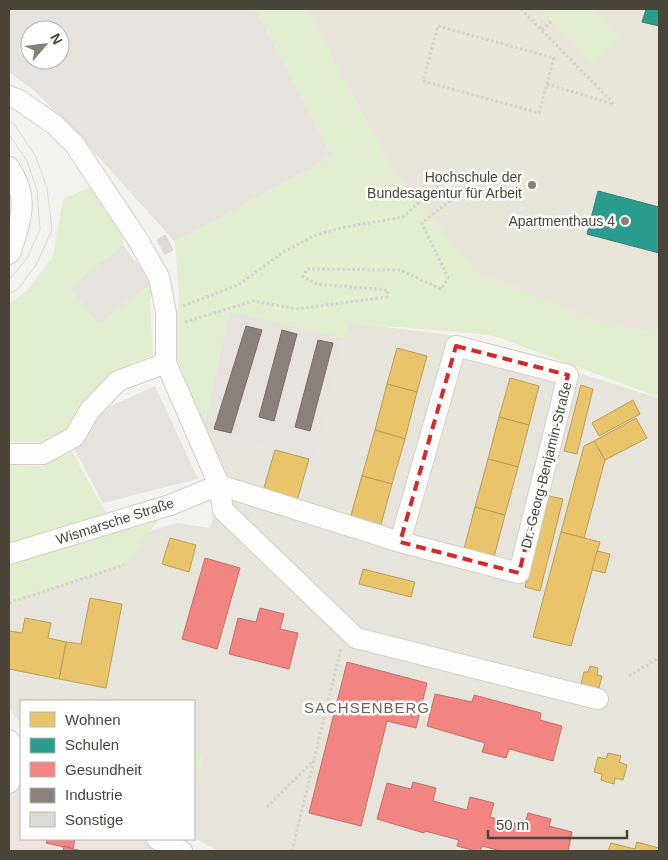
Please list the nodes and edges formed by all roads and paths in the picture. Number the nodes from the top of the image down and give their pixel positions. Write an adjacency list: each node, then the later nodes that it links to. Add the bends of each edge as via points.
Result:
1 (521, 9): 3 (path)
2 (552, 21): 3 (path)
3 (542, 30): 4 (path, via 615,105)
4 (547, 84): 4 (path, via 539,113 423,80 438,26 554,58)
5 (9, 96): 11 (street, via 55,125 74,145 159,276)
6 (9, 167): 9 (street, via 21,192 23,214)
7 (442, 182): 10 (path, via 403,217 313,236 282,253 238,285)
8 (454, 197): 11 (path, via 422,223 448,278 441,289 400,270 307,269 303,277 317,284 388,290 388,296 296,309 253,301)
9 (9, 254)
10 (199, 300)
11 (166, 328): 12 (street)
12 (166, 363): 13 (street, via 118,381 90,410 74,436 43,454); 14 (street)
13 (9, 454)
14 (219, 485): 15 (street, Dr.-Georg-Benjamin-Straße); 16 (street, Wismarsche Straße, via 170,505); 22 (street, via 223,510 356,638)
15 (400, 542): 15 (street, Dr.-Georg-Benjamin-Straße, via 519,573 568,375 456,346)
16 (9, 554)
17 (124, 565): 18 (path)
18 (9, 604)
19 (334, 642): 25 (path, via 341,649)
20 (659, 658): 21 (path)
21 (629, 676)
22 (598, 699)
23 (9, 740): 24 (street)
24 (20, 757)
25 (315, 759): 28 (path); 31 (path)
26 (20, 761): 27 (street)
27 (9, 783)
28 (267, 807)
29 (159, 840): 30 (street)
30 (182, 851)
31 (292, 851)

